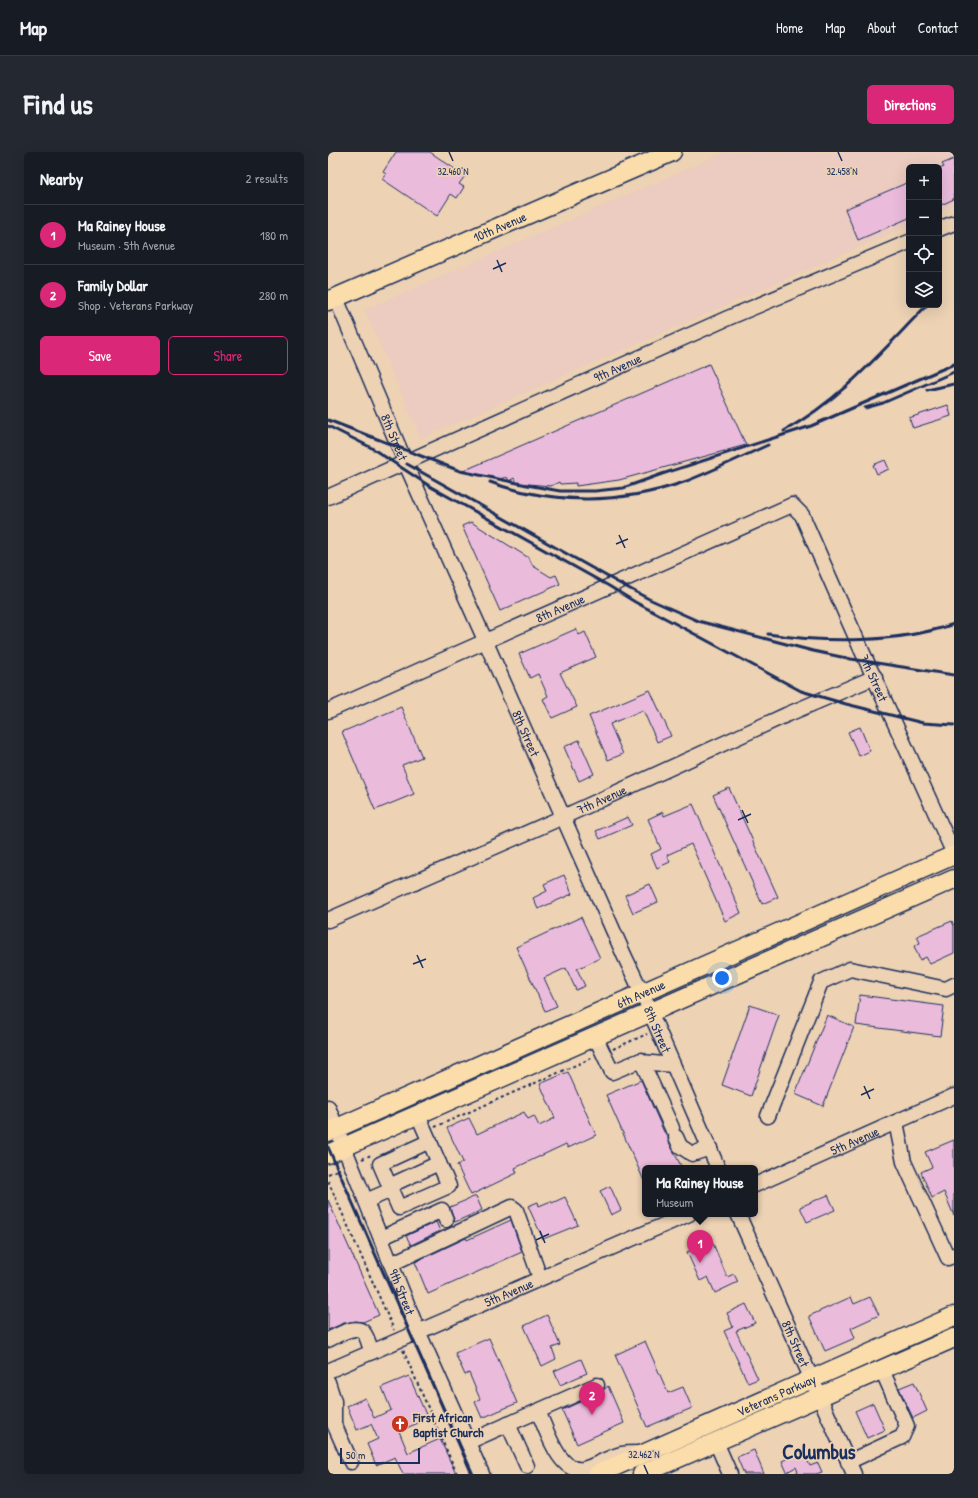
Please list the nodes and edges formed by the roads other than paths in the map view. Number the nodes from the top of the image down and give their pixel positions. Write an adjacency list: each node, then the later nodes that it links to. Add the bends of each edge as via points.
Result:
1 (672, 152): 5 (main road, 10th Avenue)
2 (954, 223): 3 (street)
3 (942, 228)
4 (906, 243): 6 (street, 9th Avenue, via 728,318)
5 (332, 300): 6 (street, 8th Street)
6 (405, 463): 7 (street, 9th Avenue); 9 (street, 8th Street)
7 (328, 497)
8 (792, 505): 9 (street, 8th Avenue); 10 (street, 7th Street, via 802,515)
9 (485, 640): 11 (street, 8th Avenue); 12 (street, 8th Street)
10 (875, 677): 12 (street, 7th Avenue); 13 (street, 7th Street)
11 (328, 711)
12 (563, 817): 15 (street, 7th Avenue); 17 (street, 8th Street)
13 (954, 855): 17 (main road, 6th Avenue)
14 (954, 879): 18 (main road, 6th Avenue)
15 (328, 920)
16 (954, 985): 25 (street, via 946,989 850,969 821,982)
17 (642, 993): 18 (street, 8th Street); 27 (main road, 6th Avenue)
18 (650, 1012): 19 (main road, 6th Avenue); 21 (street, 8th Street)
19 (595, 1036): 20 (street, via 612,1072 641,1060); 24 (main road, 6th Avenue)
20 (642, 1062): 21 (street); 30 (street, via 680,1146 692,1154)
21 (673, 1065): 30 (street, 8th Street)
22 (954, 1096): 26 (street, 5th Avenue)
23 (328, 1107): 27 (street, 9th Street)
24 (418, 1115): 28 (street); 29 (main road, 6th Avenue)
25 (768, 1116)
26 (896, 1122): 34 (street, 5th Avenue); 41 (street, via 904,1162 948,1258)
27 (332, 1130): 29 (street, 9th Street)
28 (427, 1136): 32 (street); 35 (street, via 378,1159)
29 (344, 1147): 31 (main road, 6th Avenue); 36 (street, 9th Street)
30 (710, 1148): 33 (street, 8th Street)
31 (328, 1154)
32 (439, 1163): 35 (street); 35 (street, via 449,1186 399,1208)
33 (717, 1165)
34 (758, 1184)
35 (390, 1188): 36 (street)
36 (366, 1201): 40 (street, 9th Street)
37 (682, 1217): 43 (street, 5th Avenue)
38 (739, 1217): 51 (street, 8th Street)
39 (446, 1220): 40 (street, via 442,1210)
40 (381, 1238): 42 (street, 9th Street)
41 (954, 1255)
42 (391, 1264): 43 (street, via 512,1207 516,1210); 45 (street, 9th Street)
43 (540, 1278): 45 (street, 5th Avenue)
44 (954, 1316): 51 (main road, Veterans Parkway)
45 (418, 1331): 48 (street, 5th Avenue); 57 (street, 9th Street)
46 (954, 1338): 49 (main road, Veterans Parkway)
47 (328, 1340): 48 (street, via 352,1329 360,1330 364,1333)
48 (372, 1352): 50 (street, 5th Avenue)
49 (882, 1370): 54 (main road, Veterans Parkway); 63 (street, via 907,1426 902,1437)
50 (328, 1371)
51 (811, 1380): 54 (street, 8th Street); 59 (main road, Veterans Parkway)
52 (328, 1382): 61 (street, via 334,1402 334,1424)
53 (597, 1385): 55 (street)
54 (819, 1398): 58 (main road, Veterans Parkway); 63 (street, 8th Street)
55 (538, 1411): 56 (street); 60 (street)
56 (508, 1424): 57 (street); 62 (street)
57 (468, 1442): 64 (street, 9th Street)
58 (716, 1442): 67 (main road, Veterans Parkway); 68 (street)
59 (647, 1452): 60 (street, via 621,1454 575,1470 565,1465); 66 (main road, Veterans Parkway)
60 (558, 1456): 65 (street)
61 (351, 1462)
62 (527, 1466)
63 (851, 1468)
64 (482, 1474)
65 (560, 1474)
66 (598, 1474)
67 (642, 1474)
68 (730, 1474)

